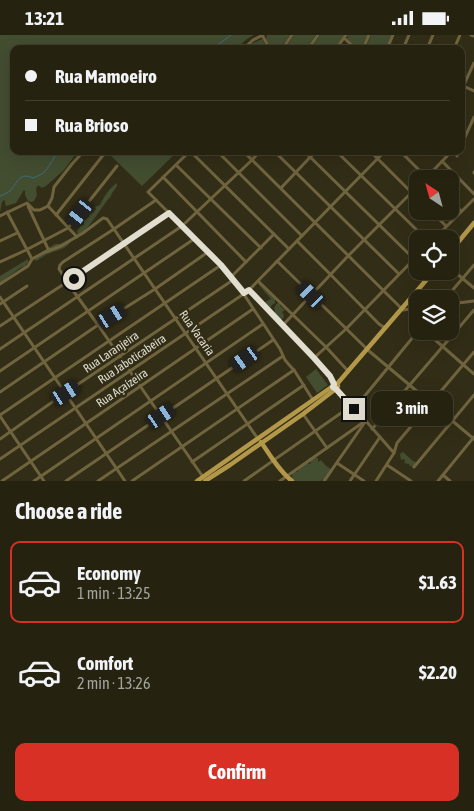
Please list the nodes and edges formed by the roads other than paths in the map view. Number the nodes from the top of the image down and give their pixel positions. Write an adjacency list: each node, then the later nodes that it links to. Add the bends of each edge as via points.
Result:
1 (263, 35): 2 (street)
2 (247, 45)
3 (474, 63): 4 (street)
4 (465, 80)
5 (474, 117): 6 (street)
6 (465, 137)
7 (80, 155): 43 (street, via 54,187)
8 (103, 155): 50 (street)
9 (186, 155): 25 (street)
10 (194, 155): 33 (street)
11 (221, 155): 29 (street)
12 (247, 155): 23 (street)
13 (256, 155): 23 (street)
14 (278, 155): 30 (street)
15 (309, 155): 21 (street)
16 (340, 155): 31 (street)
17 (374, 155): 22 (street)
18 (382, 155): 22 (street, Rua Jaboticabeira)
19 (404, 155): 27 (street)
20 (448, 155): 24 (street)
21 (311, 157): 30 (street); 36 (street)
22 (378, 159): 31 (street, Rua Jaboticabeira); 35 (street)
23 (252, 160): 29 (street); 34 (street)
24 (442, 161): 28 (street); 37 (street)
25 (176, 165): 32 (street); 39 (street)
26 (117, 166): 58 (street)
27 (418, 170)
28 (434, 170)
29 (239, 173): 33 (street); 64 (street)
30 (295, 173): 34 (street); 44 (street)
31 (361, 176): 36 (street, Rua Jaboticabeira); 45 (street)
32 (163, 177): 41 (street, via 148,192); 48 (street)
33 (225, 186): 39 (street); 63 (street)
34 (280, 188): 53 (street)
35 (409, 191)
36 (346, 192): 44 (street, Rua Jaboticabeira); 55 (street)
37 (474, 194)
38 (409, 195): 45 (street)
39 (211, 199): 48 (street); 73 (street)
40 (474, 199): 46 (street)
41 (156, 200): 49 (street); 59 (street)
42 (27, 203): 43 (street, via 34,210); 47 (street); 67 (street)
43 (48, 206): 50 (street)
44 (330, 207): 53 (street, Rua Jaboticabeira); 68 (street)
45 (395, 209): 55 (street); 60 (street)
46 (461, 211): 57 (street)
47 (7, 212): 51 (street); 62 (street)
48 (198, 212): 56 (street); 84 (street)
49 (169, 213): 56 (street); 72 (street)
50 (56, 215): 58 (street)
51 (0, 216)
52 (439, 220): 57 (street)
53 (315, 223): 64 (street, Rua Jaboticabeira); 79 (street)
54 (474, 223): 71 (main road)
55 (379, 225): 68 (street); 78 (street)
56 (182, 226): 66 (street); 80 (street)
57 (446, 227): 61 (street)
58 (68, 228): 65 (street); 67 (street)
59 (114, 229): 65 (street, Rua Vacaria, via 103,218); 72 (street, Rua Vacaria); 96 (street, via 60,265)
60 (417, 230)
61 (443, 230)
62 (18, 233): 69 (street); 75 (street)
63 (274, 234): 73 (street, Rua Laranjeira); 74 (street)
64 (302, 236): 70 (street, Rua Jaboticabeira)
65 (77, 237): 76 (street)
66 (194, 239): 77 (street); 88 (street)
67 (44, 240): 75 (street); 76 (street)
68 (364, 240): 79 (street); 90 (street)
69 (0, 241)
70 (297, 241): 74 (street, Rua Jaboticabeira); 89 (street)
71 (459, 241)
72 (124, 243): 80 (street, Rua Vacaria); 99 (street, via 76,276)
73 (261, 248): 84 (street, Rua Laranjeira)
74 (290, 249): 82 (street, Rua Jaboticabeira)
75 (26, 250): 81 (street); 83 (street)
76 (50, 251): 81 (street)
77 (208, 252): 86 (street); 101 (street)
78 (409, 254)
79 (348, 256): 89 (street); 103 (street)
80 (134, 258): 88 (street, Rua Vacaria); 108 (street)
81 (32, 259): 97 (street, via 28,266)
82 (277, 261): 95 (street, Rua Jaboticabeira); 106 (street)
83 (0, 262)
84 (246, 262): 93 (street, Rua Laranjeira)
85 (409, 264): 90 (street)
86 (221, 265): 93 (street); 111 (street)
87 (474, 265): 92 (street)
88 (144, 273): 101 (street, Rua Vacaria); 118 (street)
89 (330, 274): 106 (street); 114 (street)
90 (399, 274): 103 (street)
91 (459, 275): 92 (street)
92 (463, 278): 100 (street); 104 (street)
93 (232, 279): 105 (street); 121 (street, Rua Laranjeira)
94 (427, 280): 115 (main road)
95 (258, 281): 102 (street, Rua Jaboticabeira); 119 (street)
96 (68, 282): 99 (street); 120 (street)
97 (0, 284)
98 (27, 286): 110 (street)
99 (72, 288): 108 (street)
100 (474, 288)
101 (155, 289): 111 (street, Rua Vacaria); 125 (street)
102 (249, 290): 105 (street, Rua Jaboticabeira); 126 (street)
103 (383, 290): 114 (street); 115 (street)
104 (453, 290)
105 (244, 293): 113 (street); 131 (street, Rua Jaboticabeira)
106 (311, 295): 119 (street); 129 (street)
107 (0, 297): 110 (street)
108 (77, 297): 118 (street); 130 (street)
109 (474, 301): 112 (street)
110 (2, 303): 120 (street)
111 (164, 303): 121 (street, Rua Vacaria); 135 (street)
112 (459, 303)
113 (253, 309): 124 (street); 140 (street, Rua Açaízeira)
114 (364, 309): 128 (street); 129 (street)
115 (403, 309): 116 (street); 128 (main road)
116 (409, 309)
117 (474, 310): 137 (street)
118 (88, 311): 125 (street); 138 (street)
119 (292, 315): 126 (street); 136 (street)
120 (14, 317): 122 (street); 123 (street)
121 (175, 319): 131 (street, Rua Vacaria); 144 (street, Rua Laranjeira)
122 (7, 321): 123 (street); 127 (street)
123 (19, 324): 130 (street)
124 (263, 324): 132 (street); 147 (street)
125 (98, 325): 135 (street); 146 (street)
126 (282, 325): 145 (street)
127 (0, 326)
128 (385, 328): 141 (main road)
129 (346, 329): 136 (street); 141 (street)
130 (24, 333): 138 (street); 139 (street)
131 (185, 334): 140 (street, Rua Vacaria); 152 (street, Rua Jaboticabeira)
132 (273, 340): 143 (street); 156 (street)
133 (410, 340): 149 (street)
134 (435, 340): 137 (street)
135 (109, 341): 144 (street); 155 (street)
136 (326, 347): 145 (street); 153 (street)
137 (442, 347): 148 (street); 158 (street)
138 (34, 348): 146 (street); 151 (street)
139 (0, 349)
140 (196, 349): 147 (street, Rua Vacaria); 159 (street, Rua Açaízeira)
141 (368, 349): 149 (street); 153 (main road)
142 (474, 352): 148 (street)
143 (283, 356): 150 (street); 163 (street)
144 (120, 357): 152 (street); 162 (street, Rua Laranjeira)
145 (314, 358): 160 (street)
146 (44, 362): 155 (street); 161 (street)
147 (206, 364): 156 (street, Rua Vacaria); 166 (street)
148 (463, 365): 154 (street); 167 (street)
149 (388, 367): 158 (street); 168 (street)
150 (294, 370): 157 (street); 170 (street)
151 (0, 371)
152 (130, 371): 159 (street); 169 (street, Rua Jaboticabeira)
153 (348, 371): 160 (main road)
154 (474, 374)
155 (55, 378): 162 (street); 172 (street)
156 (217, 379): 163 (street, Rua Vacaria); 173 (street)
157 (304, 385): 165 (street); 177 (street)
158 (410, 385): 167 (street); 178 (street)
159 (140, 386): 166 (street); 176 (street, Rua Açaízeira)
160 (335, 386): 165 (main road); 168 (street); 171 (main road)
161 (0, 392)
162 (66, 393): 169 (street); 179 (street, Rua Laranjeira)
163 (227, 393): 170 (street, Rua Vacaria); 180 (street)
164 (474, 395): 175 (street)
165 (314, 400): 186 (main road)
166 (151, 401): 173 (street); 185 (street)
167 (430, 403): 175 (street); 190 (street, via 397,443)
168 (352, 407): 174 (street); 181 (street)
169 (76, 408): 176 (street); 187 (street, Rua Jaboticabeira)
170 (237, 408): 177 (street, Rua Vacaria); 188 (street)
171 (302, 414): 181 (street); 186 (main road)
172 (0, 415): 179 (street)
173 (161, 416): 180 (street); 191 (street)
174 (365, 421): 178 (street); 189 (street); 196 (street)
175 (452, 421): 183 (street); 198 (street)
176 (86, 423): 185 (street); 193 (street, Rua Açaízeira)
177 (248, 423): 186 (street, Rua Vacaria); 194 (street)
178 (372, 429): 182 (street)
179 (11, 431): 184 (street, Rua Laranjeira); 187 (street)
180 (171, 431): 188 (street); 199 (street)
181 (315, 432): 189 (street); 195 (street)
182 (380, 437): 190 (street); 200 (street)
183 (474, 438): 201 (street)
184 (0, 439)
185 (96, 439): 191 (street); 202 (street)
186 (260, 441): 195 (main road, Rua Vacaria); 204 (main road)
187 (20, 445): 192 (street, Rua Jaboticabeira); 193 (street)
188 (182, 446): 194 (street); 212 (street)
189 (327, 448): 203 (street)
190 (394, 453): 197 (street)
191 (107, 454): 199 (street); 209 (street)
192 (0, 459)
193 (31, 461): 202 (street); 206 (street, Rua Açaízeira)
194 (192, 461): 204 (street)
195 (274, 461): 203 (main road, Rua Vacaria); 214 (street)
196 (337, 463): 200 (street); 217 (street)
197 (387, 465): 205 (street); 220 (street)
198 (414, 467)
199 (117, 468): 210 (street); 211 (street)
200 (355, 475): 218 (street); 219 (street)
201 (443, 475): 222 (street); 223 (street)
202 (41, 476): 207 (street); 208 (street)
203 (286, 477): 215 (street); 216 (main road, Rua Vacaria)
204 (206, 479): 213 (main road)
205 (406, 480): 221 (street)
206 (2, 481)
207 (34, 481)
208 (44, 481)
209 (66, 481)
210 (98, 481)
211 (125, 481)
212 (132, 481)
213 (197, 481)
214 (244, 481)
215 (280, 481)
216 (292, 481)
217 (324, 481)
218 (350, 481)
219 (364, 481)
220 (376, 481)
221 (410, 481)
222 (438, 481)
223 (450, 481)

